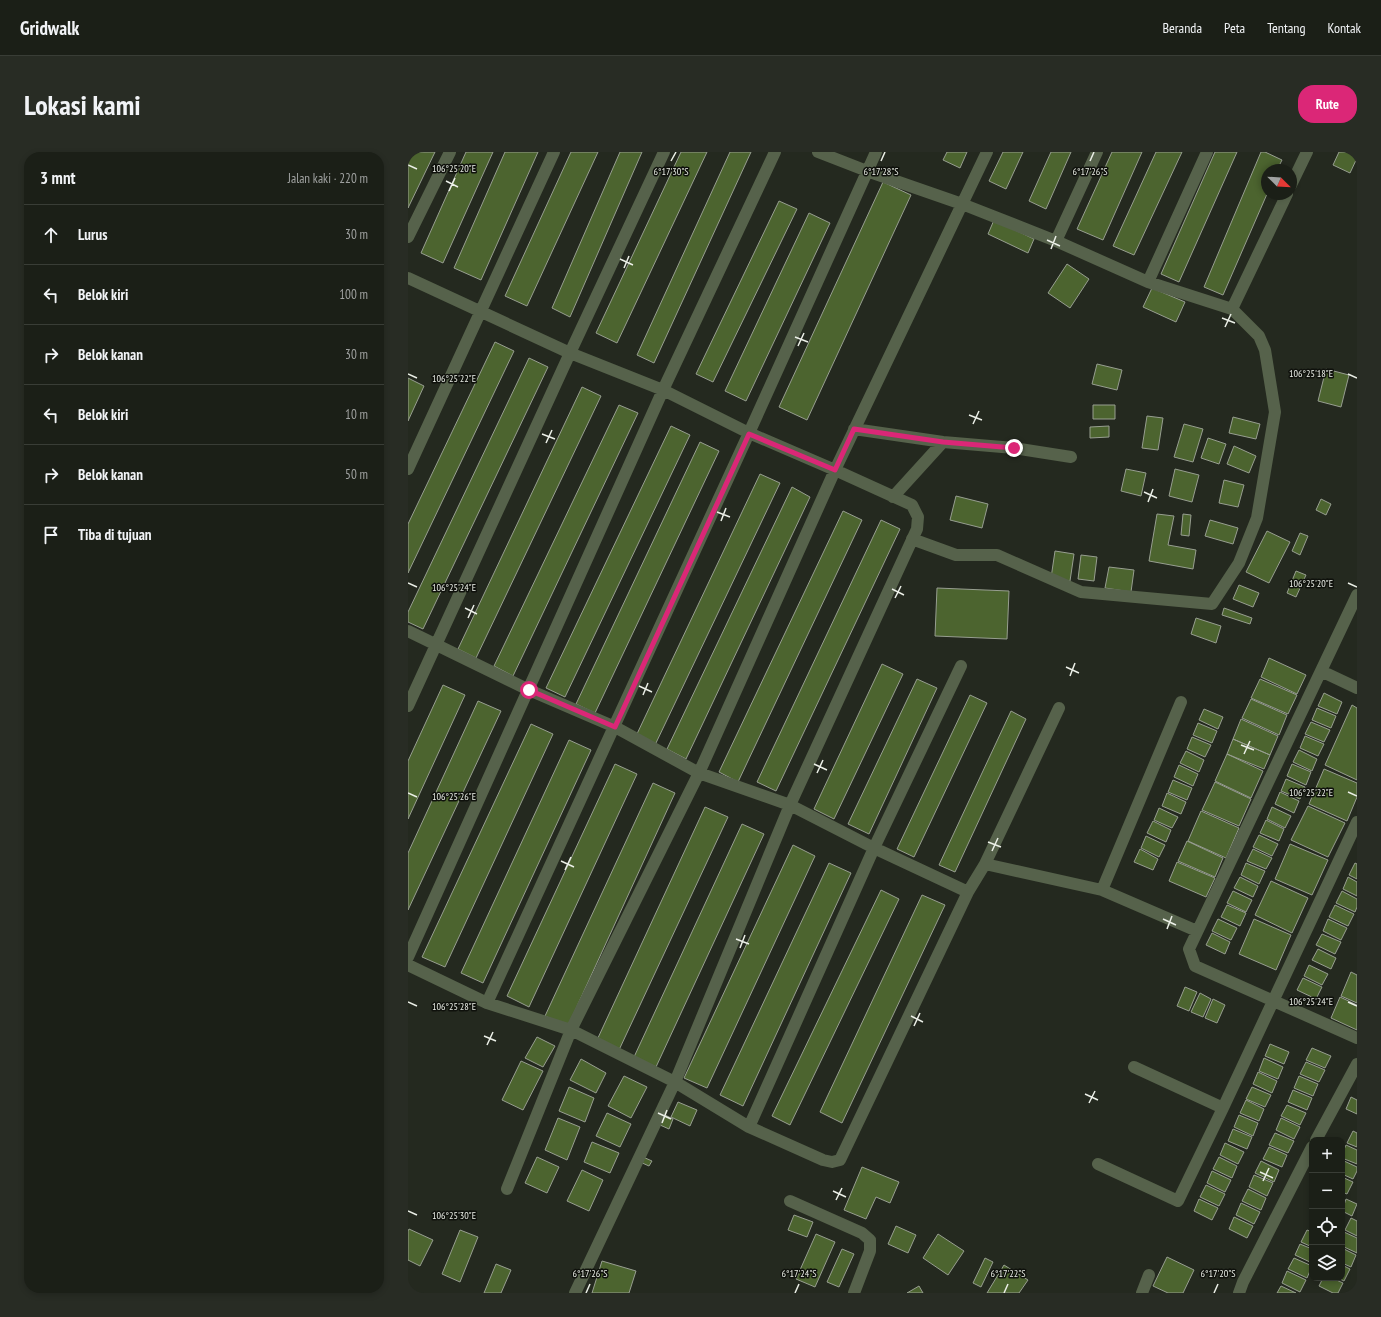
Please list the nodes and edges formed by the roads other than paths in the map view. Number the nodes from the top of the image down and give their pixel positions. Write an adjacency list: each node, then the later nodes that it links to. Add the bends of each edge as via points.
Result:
1 (450, 152): 15 (street)
2 (554, 152): 20 (street)
3 (664, 152): 21 (street)
4 (775, 152): 22 (street)
5 (818, 152): 11 (street)
6 (876, 152): 11 (street)
7 (987, 152): 14 (street)
8 (1097, 152): 16 (street)
9 (1207, 152): 18 (street)
10 (1307, 152): 12 (street)
11 (867, 171): 14 (street); 24 (street)
12 (1297, 173)
13 (1284, 200): 19 (street)
14 (962, 204): 16 (street); 23 (street)
15 (408, 237)
16 (1056, 241): 18 (street)
17 (408, 278): 20 (street)
18 (1148, 282): 19 (street)
19 (1232, 309): 30 (street, via 1259,336 1265,350 1275,412 1257,518 1239,564 1212,604 1081,592 997,555 956,555)
20 (481, 311): 21 (street); 27 (street)
21 (570, 353): 22 (street); 33 (street)
22 (663, 390): 24 (street); 37 (street)
23 (854, 429): 25 (street); 28 (street)
24 (749, 434): 28 (street); 41 (street)
25 (943, 442): 26 (street, via 1014,448); 29 (street)
26 (1071, 457)
27 (408, 469)
28 (835, 470): 29 (street); 42 (street)
29 (893, 497): 30 (street, via 912,505 918,517 917,530)
30 (912, 539): 43 (street)
31 (1357, 595): 35 (street)
32 (408, 631): 33 (street)
33 (436, 644): 37 (street); 39 (street)
34 (961, 666): 45 (street)
35 (1321, 671): 36 (street); 49 (street)
36 (1357, 688)
37 (529, 690): 41 (street); 50 (street)
38 (1181, 702): 47 (street)
39 (408, 706)
40 (1059, 708): 46 (street)
41 (615, 727): 42 (street); 53 (street)
42 (699, 774): 43 (street); 54 (street)
43 (790, 804): 45 (street); 58 (street)
44 (1357, 822): 52 (street)
45 (874, 848): 48 (street); 60 (street)
46 (985, 864): 47 (street); 48 (street)
47 (1102, 890): 49 (street)
48 (968, 892): 60 (street, via 840,1160 823,1160)
49 (1197, 931): 52 (street, via 1189,949 1195,966)
50 (408, 956)
51 (408, 965): 53 (street)
52 (1273, 1000): 55 (street); 59 (street)
53 (487, 1003): 54 (street)
54 (571, 1030): 58 (street); 64 (street)
55 (1357, 1038)
56 (1357, 1064): 61 (street)
57 (1134, 1067): 59 (street)
58 (675, 1082): 60 (street); 67 (street)
59 (1223, 1108): 63 (street, via 1178,1200)
60 (749, 1127)
61 (1318, 1137)
62 (1309, 1153): 70 (street)
63 (1098, 1164)
64 (507, 1189)
65 (790, 1202): 68 (street, via 862,1233 870,1240 870,1251)
66 (1150, 1276): 69 (street)
67 (575, 1293)
68 (854, 1293)
69 (1142, 1293)
70 (1239, 1293)

